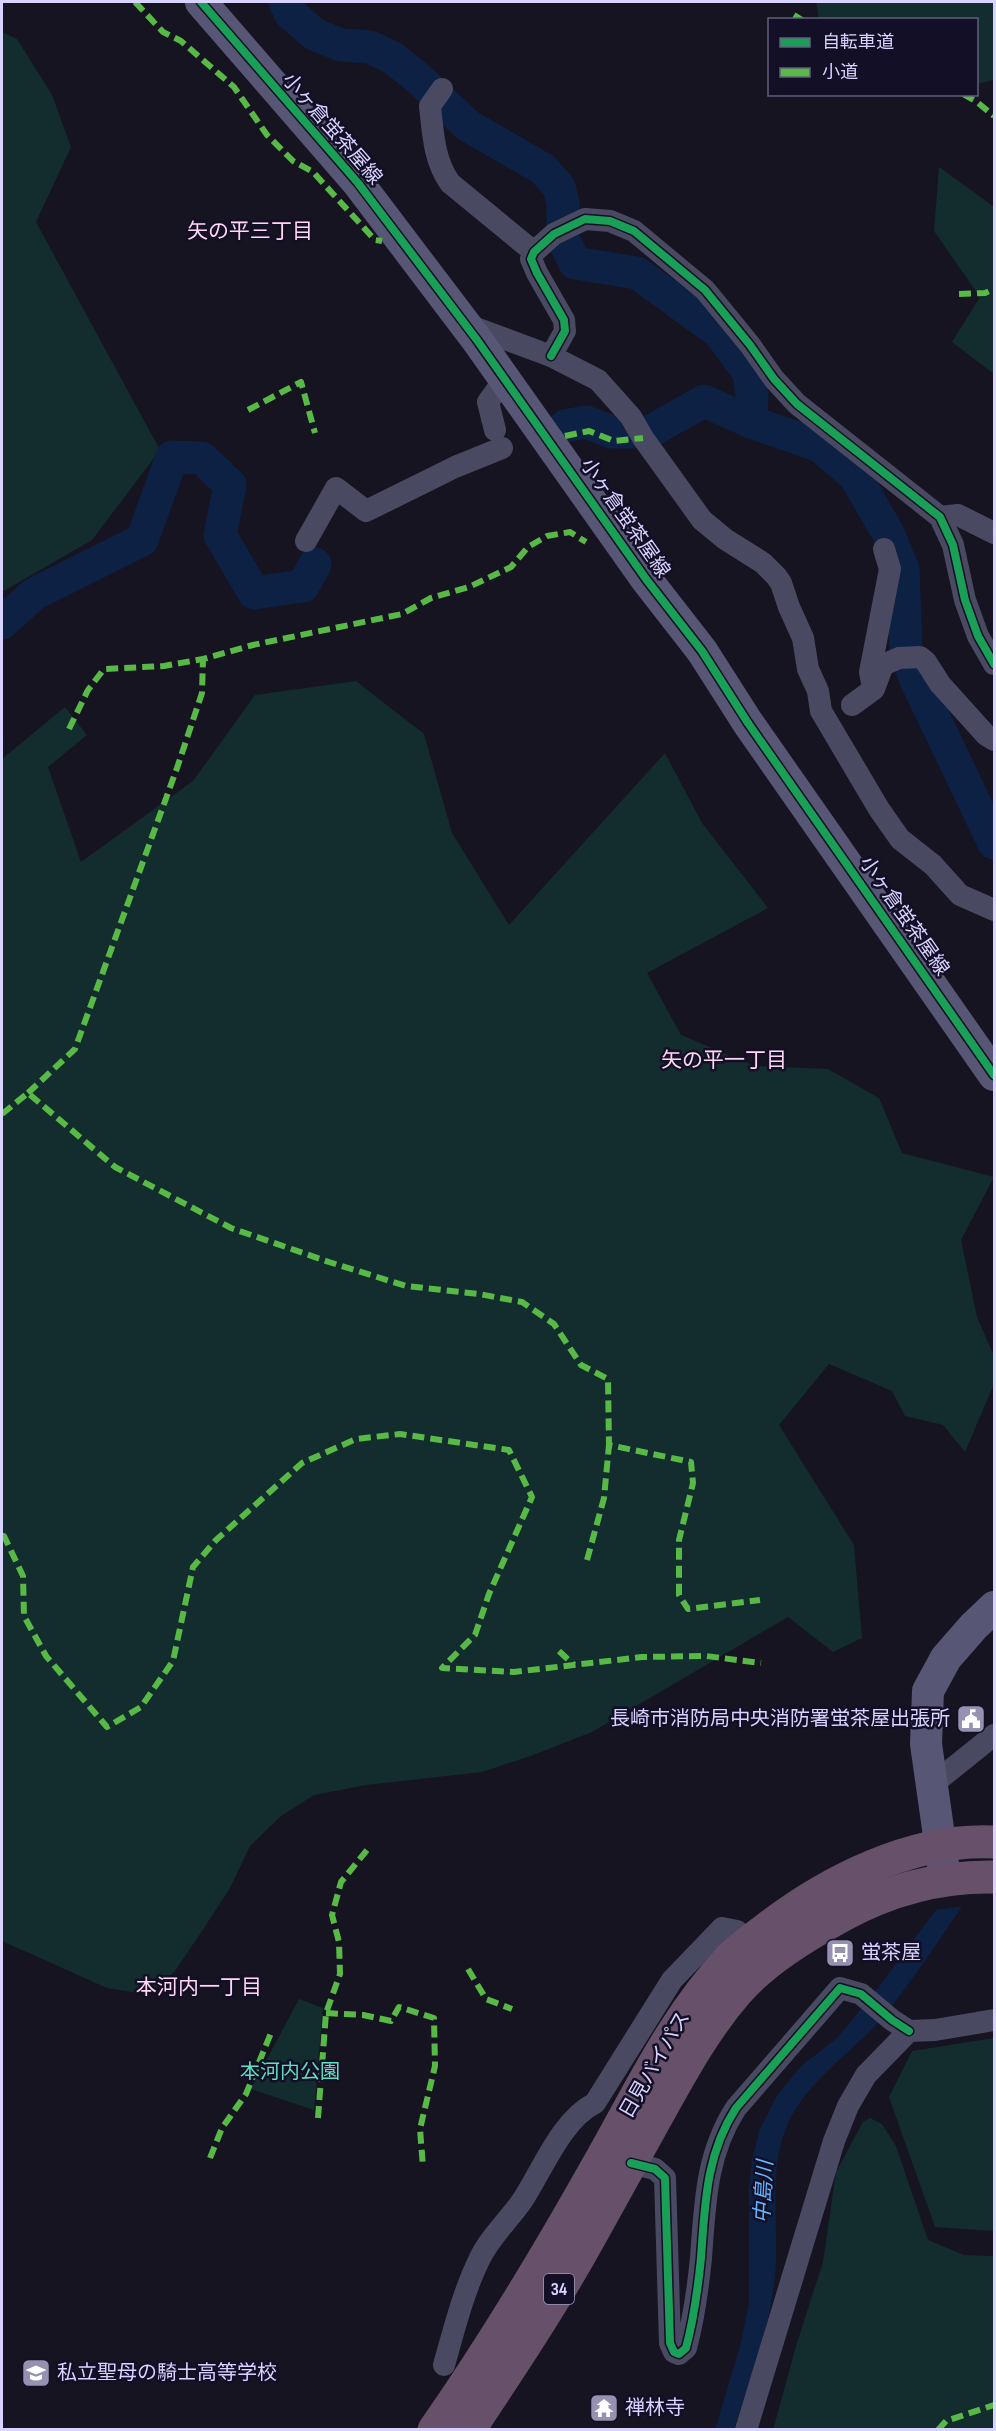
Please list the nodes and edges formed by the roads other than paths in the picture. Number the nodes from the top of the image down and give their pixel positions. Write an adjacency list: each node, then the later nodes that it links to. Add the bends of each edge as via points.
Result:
1 (201, 2): 4 (street, 小ヶ倉蛍茶屋線, via 358,183)
2 (436, 98): 3 (street, via 434,144 450,183)
3 (534, 252): 5 (street, via 531,259 537,273 564,320 565,331); 7 (street, via 554,234 585,219 610,221 634,231 705,290 797,404)
4 (465, 324): 5 (street); 6 (street, 小ヶ倉蛍茶屋線)
5 (551, 356): 15 (street, via 598,380 639,430 702,520 763,563 781,583 803,638 820,711 858,776 900,838 933,865 960,895)
6 (507, 382): 9 (street, via 489,402 499,439 455,467 366,511 336,488); 16 (street, 小ヶ倉蛍茶屋線, via 646,579 702,651)
7 (940, 517): 8 (street, via 958,515); 11 (street, via 953,545 978,636)
8 (994, 533)
9 (306, 541)
10 (884, 549): 12 (street, via 890,569 870,672)
11 (994, 664)
12 (874, 689): 13 (street); 14 (street, via 883,665 909,657 926,662 940,684)
13 (852, 705)
14 (994, 741)
15 (994, 910)
16 (994, 1075)
17 (994, 1606): 19 (street, via 946,1658 928,1691 926,1744)
18 (994, 1735): 19 (street)
19 (933, 1784): 21 (street)
20 (994, 1842): 21 (highway, 日見バイパス / 34)
21 (940, 1846): 23 (street); 24 (highway, 日見バイパス / 34, via 897,1858 797,1905)
22 (994, 1877): 23 (highway, 日見バイパス / 34)
23 (945, 1878): 24 (highway, 日見バイパス / 34, via 869,1901 808,1935)
24 (757, 1954): 27 (highway, 日見バイパス / 34, via 738,1991 698,2045); 28 (highway, 日見バイパス / 34, via 731,1957 689,2006); 29 (street, via 737,1931 722,1928 672,1980 595,2103 582,2110 556,2144 521,2202 478,2260)
25 (994, 2020): 26 (street, via 935,2030)
26 (900, 2025): 27 (street, via 861,1994 840,1988 736,2108 724,2126 710,2165 694,2318 687,2348 679,2354 670,2343 665,2178 654,2169); 32 (street, via 848,2106 834,2141)
27 (630, 2163): 28 (highway); 31 (highway, 日見バイパス / 34, via 534,2330)
28 (598, 2166): 30 (highway, 日見バイパス / 34, via 529,2286)
29 (444, 2365)
30 (434, 2430)
31 (469, 2430)
32 (746, 2430)

